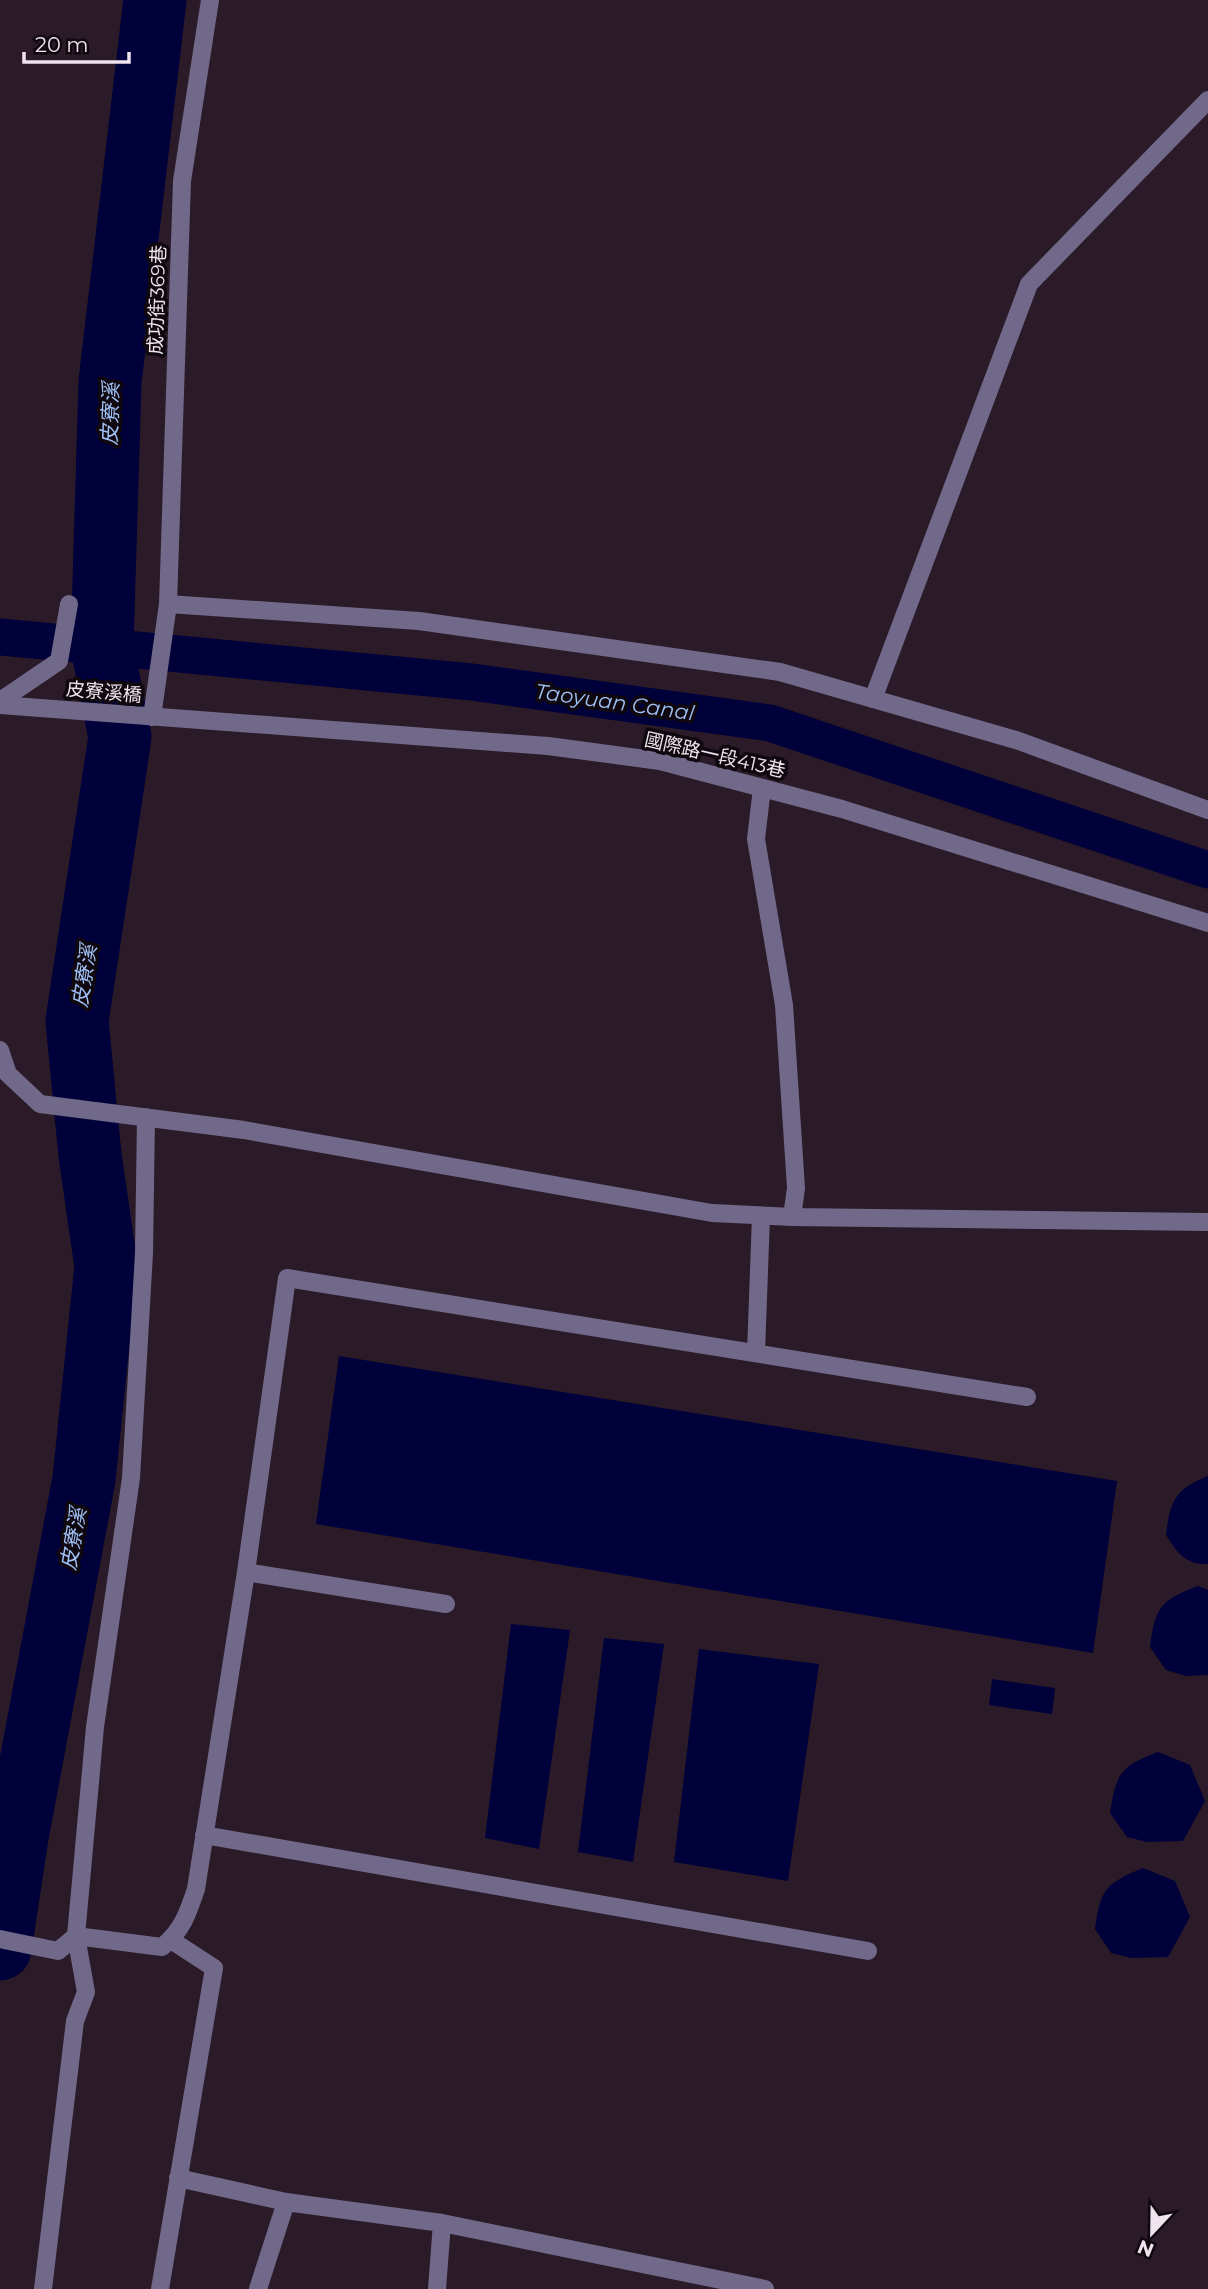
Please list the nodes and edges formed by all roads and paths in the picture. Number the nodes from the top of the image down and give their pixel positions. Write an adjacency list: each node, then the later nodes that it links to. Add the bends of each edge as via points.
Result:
1 (210, 0): 4 (street, 成功街369巷, via 182,181)
2 (1208, 100): 5 (street, via 1029,284)
3 (69, 604): 6 (street, via 59,661)
4 (168, 604): 5 (street, via 419,621 780,672); 7 (street, 成功街369巷)
5 (873, 699): 9 (street, via 1016,740)
6 (0, 703): 7 (street, 皮寮溪橋)
7 (152, 717): 8 (street, 國際路一段413巷, via 548,746 660,761)
8 (762, 788): 10 (street, 國際路一段413巷); 14 (street, via 756,839 784,1005 796,1188)
9 (1208, 810)
10 (1208, 923)
11 (0, 1051): 12 (street, via 8,1074 40,1104)
12 (146, 1117): 13 (street, via 244,1130 712,1213); 21 (street, via 144,1253 131,1478 95,1727)
13 (761, 1216): 14 (street); 16 (street)
14 (792, 1217): 15 (street)
15 (1208, 1222)
16 (756, 1353): 17 (street); 18 (street, via 287,1278)
17 (1027, 1397)
18 (246, 1572): 19 (street); 20 (street)
19 (446, 1604)
20 (204, 1836): 23 (street, via 186,1921); 24 (street)
21 (76, 1936): 22 (street, via 58,1951); 23 (street, via 162,1947); 28 (street, via 86,1993 75,2021)
22 (0, 1940)
23 (171, 1940): 25 (street, via 214,1968)
24 (868, 1951)
25 (178, 2178): 26 (street); 29 (street)
26 (286, 2202): 27 (street); 30 (street)
27 (442, 2223): 31 (street); 32 (street)
28 (43, 2289)
29 (160, 2289)
30 (258, 2289)
31 (437, 2289)
32 (765, 2289)

